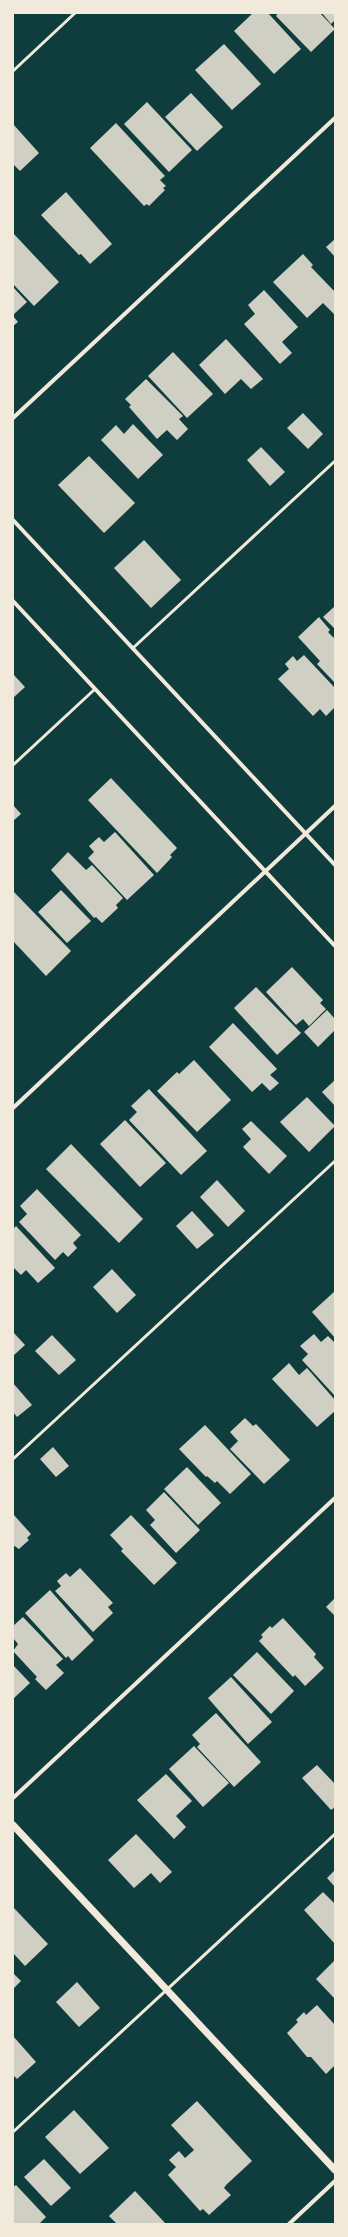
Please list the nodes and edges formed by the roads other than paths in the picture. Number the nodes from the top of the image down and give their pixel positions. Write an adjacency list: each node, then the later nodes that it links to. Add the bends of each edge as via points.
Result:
1 (75, 13): 2 (lane)
2 (13, 71)
3 (335, 118): 4 (street)
4 (13, 418)
5 (335, 461): 8 (lane)
6 (13, 520): 8 (street)
7 (13, 601): 9 (street)
8 (133, 648): 12 (street)
9 (95, 688): 10 (lane); 14 (street)
10 (13, 765)
11 (335, 806): 12 (street)
12 (306, 834): 13 (street); 14 (street)
13 (335, 865)
14 (266, 872): 15 (street); 16 (street)
15 (335, 946)
16 (13, 1108)
17 (335, 1161): 18 (lane)
18 (13, 1459)
19 (335, 1498): 20 (street)
20 (13, 1798)
21 (13, 1825): 23 (street)
22 (335, 1834): 23 (lane)
23 (167, 1990): 24 (lane); 25 (street)
24 (13, 2132)
25 (335, 2170)
26 (335, 2181): 27 (street)
27 (289, 2224)

